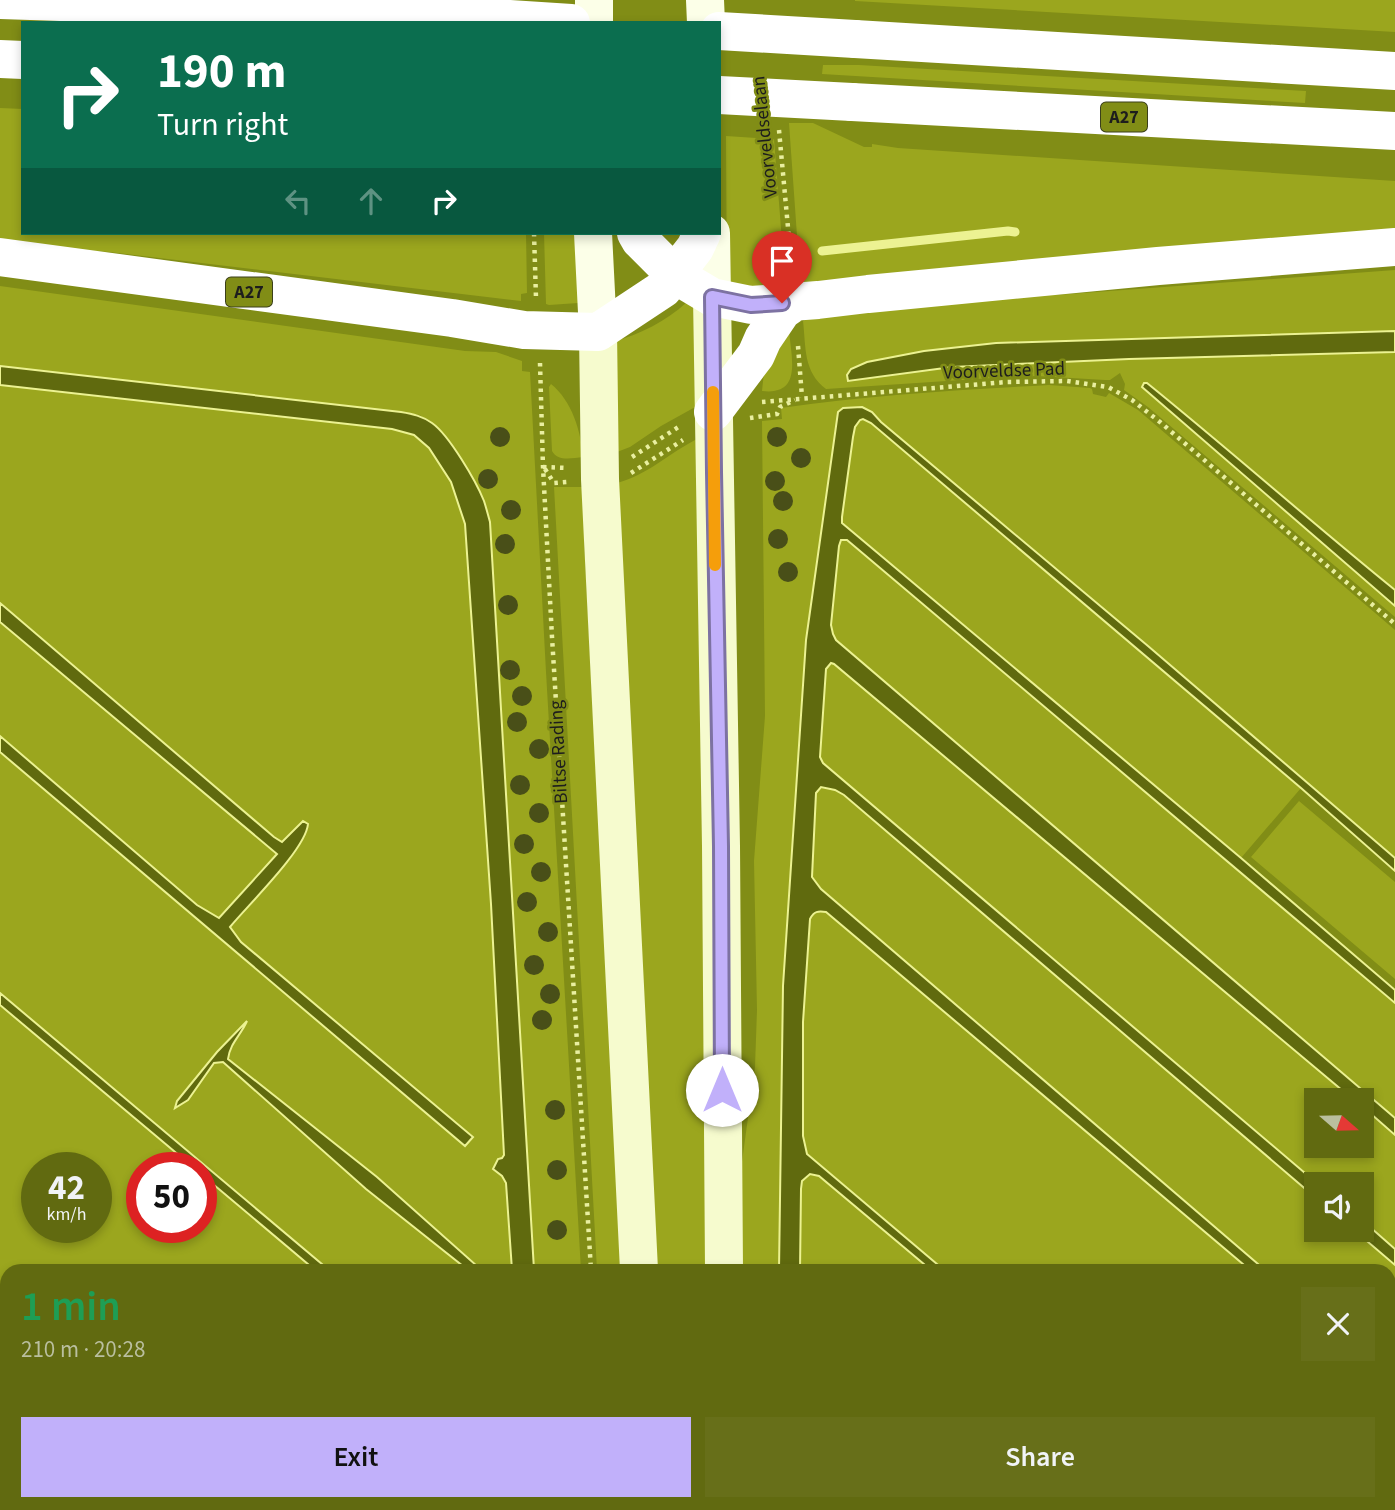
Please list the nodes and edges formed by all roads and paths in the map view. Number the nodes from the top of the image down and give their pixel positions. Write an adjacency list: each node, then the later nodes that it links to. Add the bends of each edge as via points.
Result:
1 (0, 0): 4 (highway, bridge)
2 (594, 0): 5 (main road)
3 (705, 0): 6 (main road)
4 (540, 21)
5 (594, 21)
6 (706, 21)
7 (721, 31): 10 (highway, bridge)
8 (0, 59): 9 (highway)
9 (21, 60)
10 (1395, 71)
11 (721, 95): 13 (highway, A27, bridge)
12 (778, 125): 23 (path, Voorveldselaan)
13 (1395, 131)
14 (534, 235): 24 (path, Biltse Rading)
15 (593, 235): 25 (main road)
16 (637, 235): 21 (highway)
17 (701, 235): 21 (highway)
18 (711, 235): 22 (main road)
19 (1395, 247): 23 (highway)
20 (0, 257): 24 (highway, A27)
21 (675, 275): 22 (highway); 25 (highway, via 663,289)
22 (712, 297): 23 (highway, via 751,305); 27 (main road)
23 (795, 302): 26 (path, Voorveldselaan); 27 (highway, via 782,311)
24 (538, 330): 25 (highway, A27); 28 (path, Biltse Rading)
25 (598, 332): 29 (main road)
26 (802, 397): 27 (path, Voorveldse Pad, via 751,403); 27 (path, via 780,407 777,414); 30 (path, Voorveldse Pad, via 1007,382 1108,387 1160,422)
27 (713, 420): 29 (path, Voorveldse Pad, via 689,421); 29 (path, via 624,477); 33 (main road)
28 (543, 467): 29 (path, Voorveldse Pad); 29 (path, via 554,483); 31 (path, Biltse Rading)
29 (600, 472): 32 (main road)
30 (1395, 624)
31 (591, 1264)
32 (639, 1264)
33 (724, 1264)

